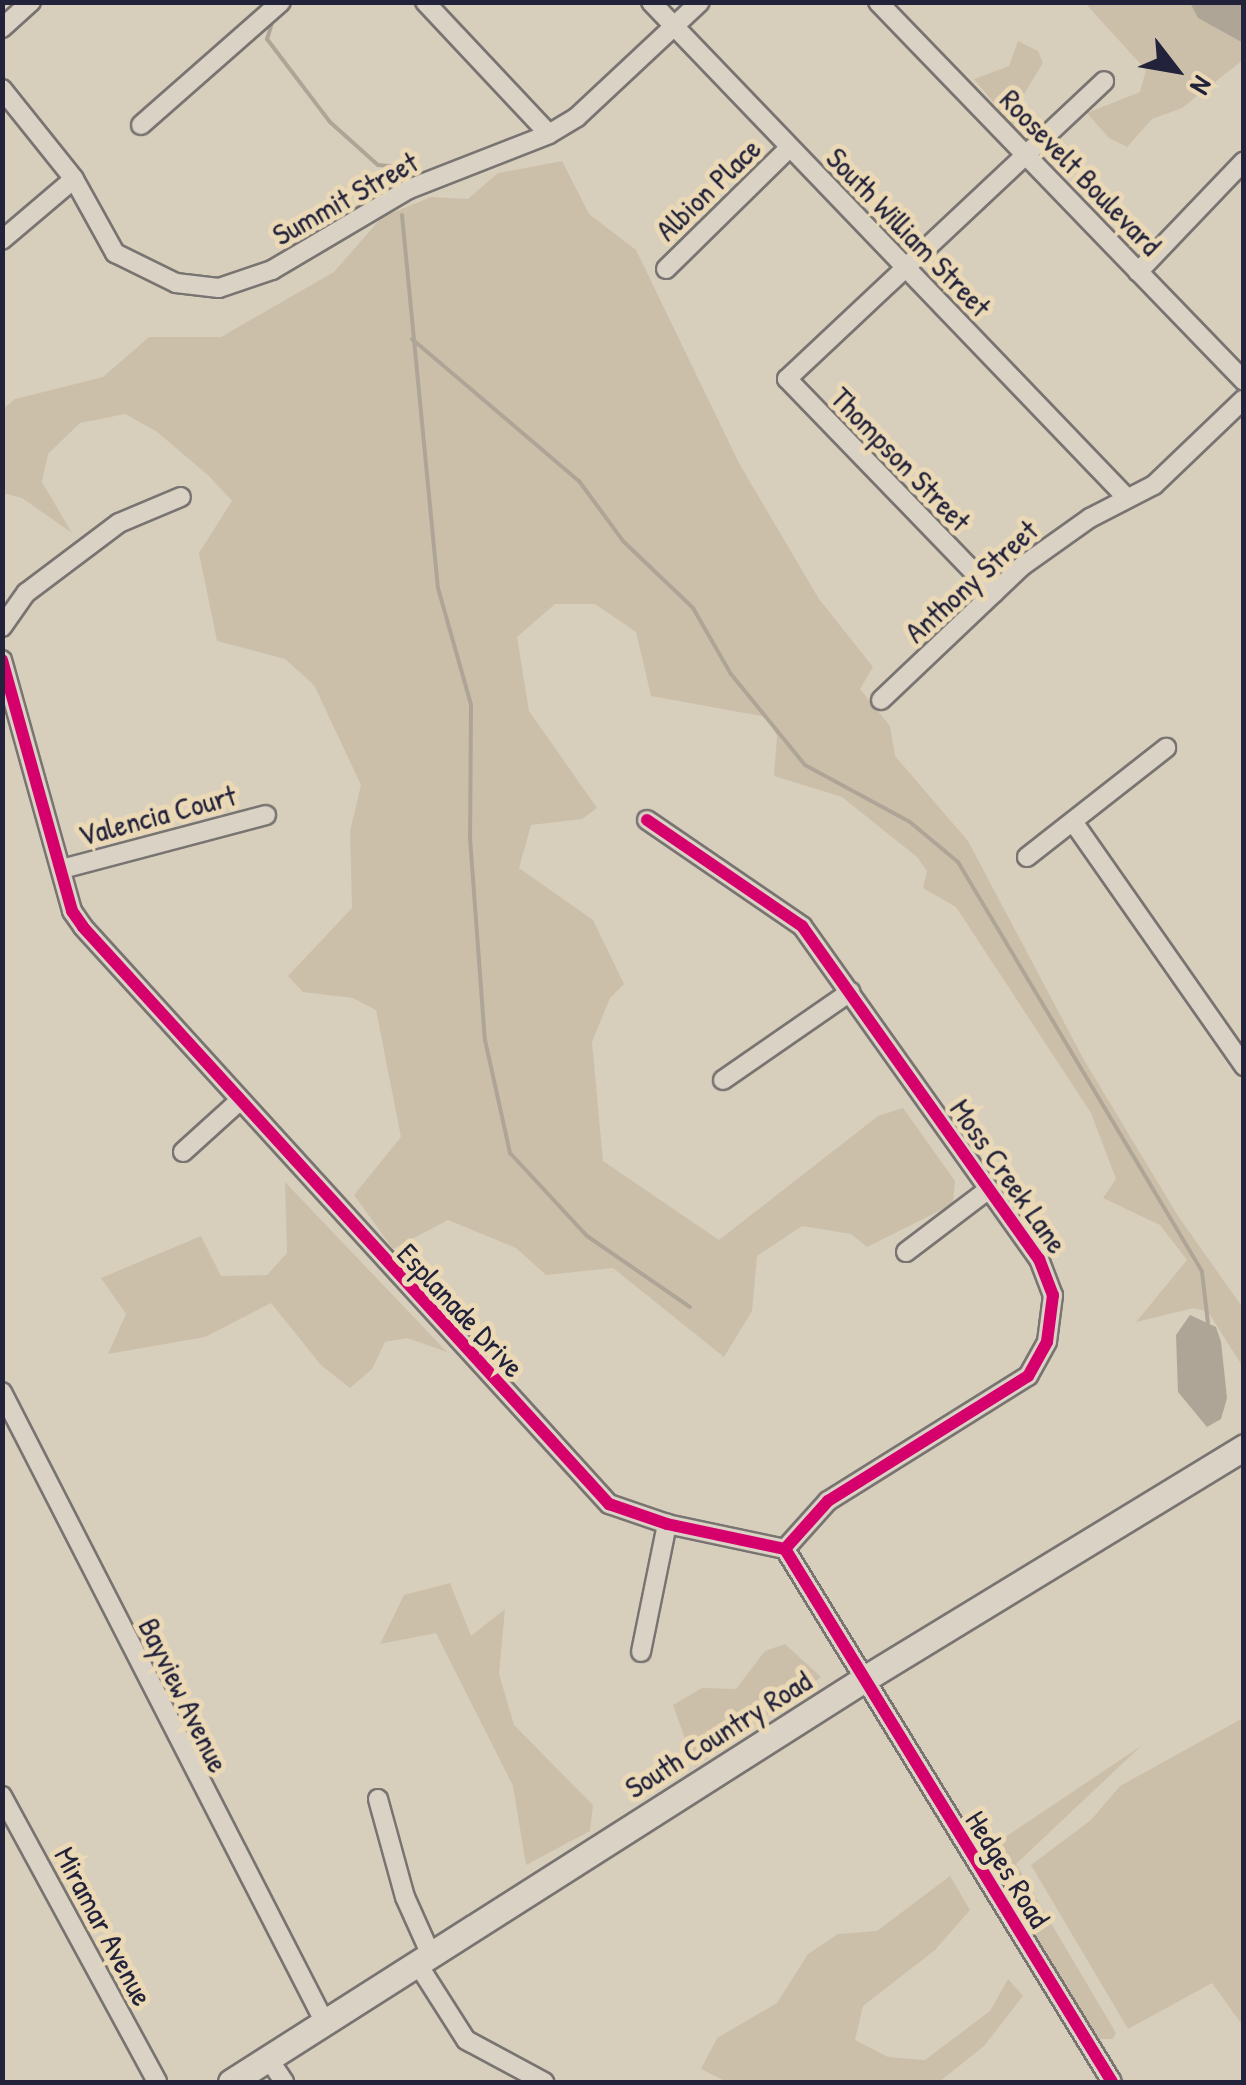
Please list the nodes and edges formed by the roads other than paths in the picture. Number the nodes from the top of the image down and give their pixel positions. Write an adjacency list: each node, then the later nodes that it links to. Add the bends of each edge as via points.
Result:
1 (31, 2): 8 (street)
2 (281, 2): 11 (street)
3 (425, 2): 12 (street)
4 (651, 2): 7 (street, South William Street)
5 (700, 2): 7 (street, Summit Street)
6 (878, 2): 14 (street, Roosevelt Boulevard)
7 (674, 27): 12 (street, Summit Street, via 577,117); 13 (street, South William Street)
8 (2, 28)
9 (1104, 81): 14 (street)
10 (2, 89): 16 (street, Summit Street)
11 (142, 124)
12 (549, 134): 16 (street, Summit Street, via 409,189 272,270 219,288 176,283 116,253)
13 (790, 148): 18 (street, South William Street); 19 (street, Albion Place)
14 (1026, 154): 18 (street); 20 (street, Roosevelt Boulevard)
15 (1244, 161): 20 (street)
16 (74, 179): 17 (street)
17 (2, 240)
18 (905, 265): 24 (street, South William Street); 25 (street, Thompson Street, via 786,379)
19 (666, 270)
20 (1138, 272): 21 (street, Roosevelt Boulevard)
21 (1244, 381)
22 (1244, 399): 24 (street, Anthony Street, via 1154,485)
23 (180, 497): 26 (street, via 119,524 26,593)
24 (1128, 498): 25 (street, Anthony Street, via 1056,540)
25 (994, 594): 28 (street, Anthony Street)
26 (2, 627)
27 (2, 660): 34 (street, Esplanade Drive)
28 (881, 700)
29 (1166, 748): 32 (street)
30 (266, 814): 34 (street, Valencia Court)
31 (647, 820): 35 (street, Moss Creek Lane, via 788,912)
32 (1074, 823): 33 (street); 36 (street)
33 (1027, 856)
34 (62, 869): 38 (street, Esplanade Drive, via 83,927)
35 (850, 992): 37 (street); 40 (street, Moss Creek Lane)
36 (1244, 1066)
37 (723, 1080)
38 (236, 1102): 39 (street); 44 (street, Esplanade Drive, via 588,1484 609,1504)
39 (184, 1152)
40 (990, 1189): 41 (street); 45 (street, Moss Creek Lane, via 1048,1274 1054,1318 1041,1359 1009,1391 828,1502)
41 (906, 1252)
42 (2, 1392): 51 (street, Bayview Avenue)
43 (1244, 1447): 47 (main road, South Country Road)
44 (668, 1524): 45 (street, Esplanade Drive); 46 (street)
45 (785, 1549): 47 (street)
46 (641, 1652)
47 (861, 1681): 50 (main road, South Country Road); 57 (street, Hedges Road)
48 (2, 1796): 53 (street, Miramar Avenue)
49 (378, 1798): 50 (street)
50 (424, 1959): 51 (main road, South Country Road); 56 (street, via 466,2040)
51 (323, 2019): 52 (main road, South Country Road)
52 (268, 2058): 54 (main road, South Country Road); 55 (street)
53 (157, 2082)
54 (232, 2082)
55 (284, 2082)
56 (544, 2082)
57 (1112, 2082)

